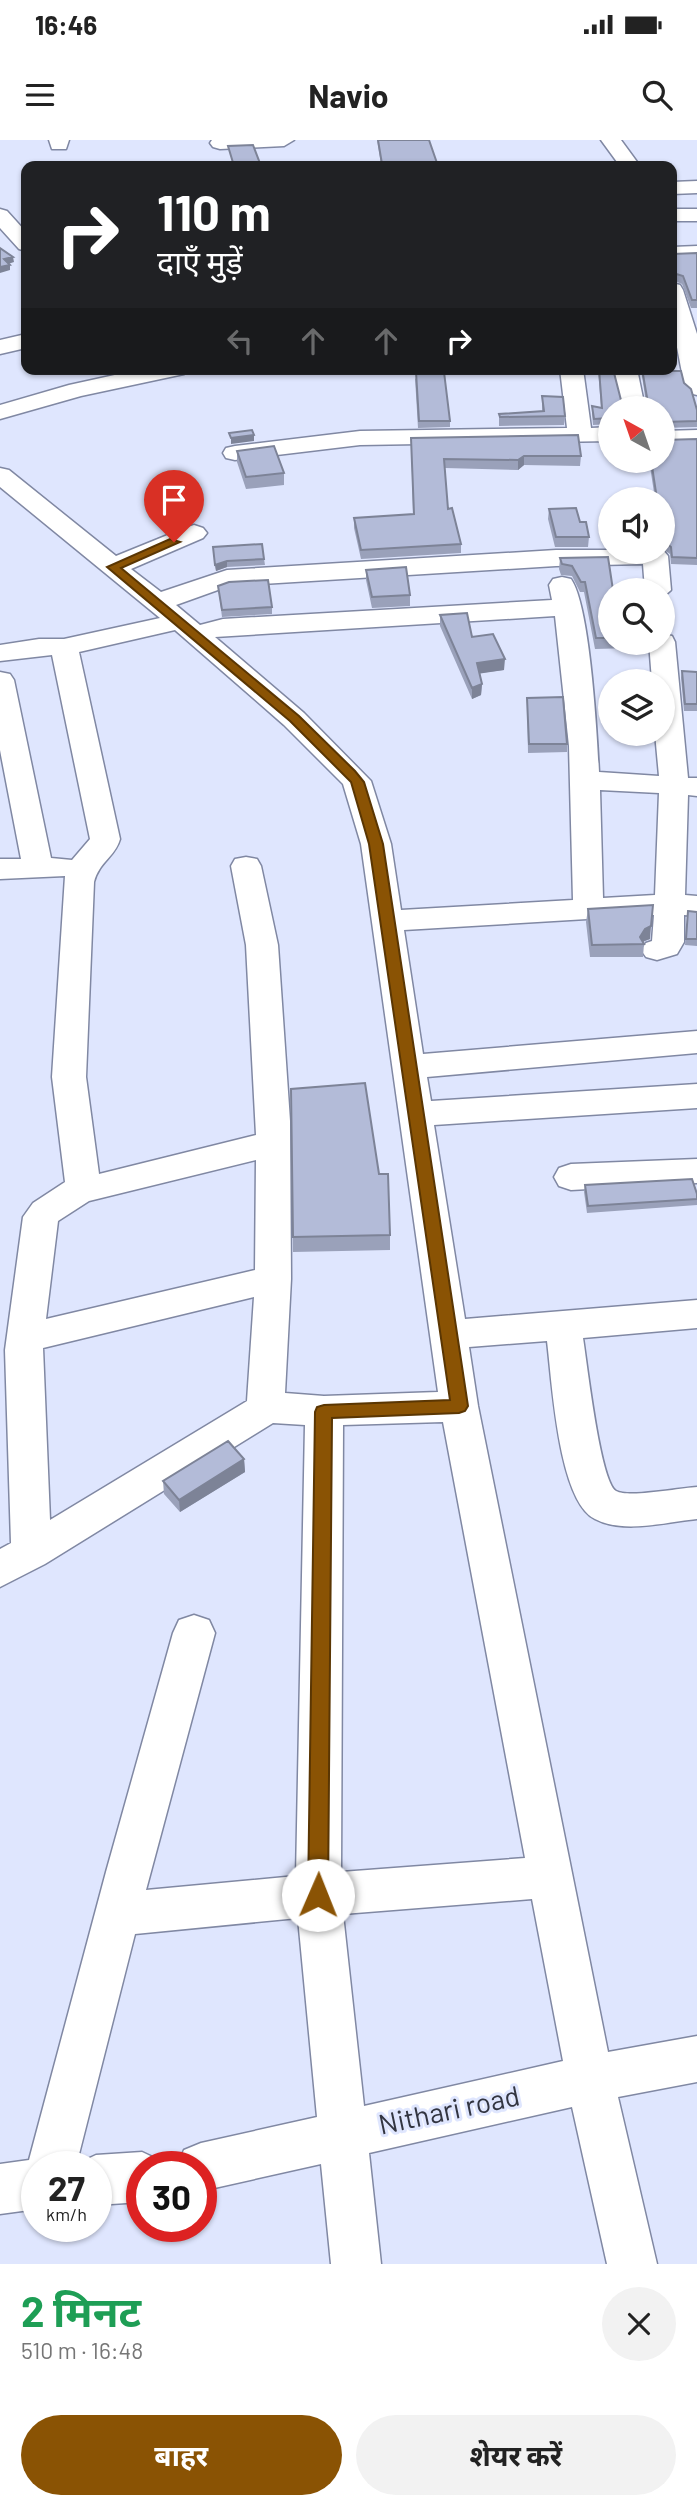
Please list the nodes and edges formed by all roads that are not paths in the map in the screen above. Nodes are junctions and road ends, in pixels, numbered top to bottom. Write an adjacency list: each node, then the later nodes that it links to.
1 (284, 140): 3 (street)
2 (611, 140): 5 (street)
3 (219, 142): 4 (street)
4 (226, 161)
5 (626, 161)
6 (677, 187): 7 (street)
7 (697, 187)
8 (0, 215): 11 (street)
9 (677, 215): 10 (street)
10 (697, 215)
11 (21, 239)
12 (21, 246): 13 (street)
13 (0, 252)
14 (697, 252): 15 (street)
15 (677, 253)
16 (677, 293): 17 (street)
17 (697, 295)
18 (677, 320): 21 (street)
19 (21, 342): 20 (street)
20 (0, 347)
21 (681, 348): 25 (street)
22 (148, 375): 27 (street)
23 (572, 375): 29 (street)
24 (626, 375): 26 (street)
25 (697, 388)
26 (631, 396)
27 (0, 412)
28 (598, 435): 29 (street)
29 (580, 436): 32 (street)
30 (697, 437): 31 (street)
31 (676, 438)
32 (235, 453)
33 (0, 475): 36 (street)
34 (194, 533): 36 (street)
35 (556, 558): 37 (street); 38 (street); 39 (street)
36 (113, 567): 39 (street)
37 (657, 578)
38 (567, 607): 39 (street); 44 (street)
39 (178, 619): 40 (street); 52 (street)
40 (64, 647): 41 (street); 46 (street)
41 (0, 653)
42 (664, 655): 45 (street)
43 (0, 680): 48 (street)
44 (585, 780): 45 (street); 51 (street)
45 (685, 786): 50 (street)
46 (83, 866): 48 (street); 61 (street)
47 (246, 866): 58 (street)
48 (38, 868): 49 (street)
49 (0, 869)
50 (683, 905): 51 (street); 53 (street)
51 (588, 909): 52 (street)
52 (387, 921): 55 (street)
53 (657, 950)
54 (697, 1042): 55 (street)
55 (407, 1067): 57 (street)
56 (697, 1097): 57 (street)
57 (414, 1114): 65 (street)
58 (273, 1143): 61 (street); 62 (street)
59 (697, 1171): 60 (street)
60 (571, 1177)
61 (80, 1191): 66 (street)
62 (273, 1279): 66 (street); 68 (street)
63 (697, 1314): 64 (street)
64 (563, 1325): 65 (street); 70 (street)
65 (447, 1335): 67 (street)
66 (17, 1345): 71 (street)
67 (459, 1406): 69 (street); 74 (street)
68 (264, 1407): 69 (street); 71 (street)
69 (324, 1412): 75 (street)
70 (697, 1503)
71 (31, 1552): 72 (street)
72 (0, 1570)
73 (194, 1633): 76 (street)
74 (550, 1877): 75 (street); 78 (street)
75 (318, 1895): 76 (street); 79 (street)
76 (119, 1914): 80 (street)
77 (697, 2059): 78 (street, Nithari road)
78 (590, 2079): 79 (street, Nithari road); 85 (street)
79 (345, 2133): 81 (street, Nithari road); 84 (street)
80 (56, 2151)
81 (217, 2163)
82 (21, 2186): 83 (street)
83 (0, 2189)
84 (356, 2264)
85 (632, 2264)

